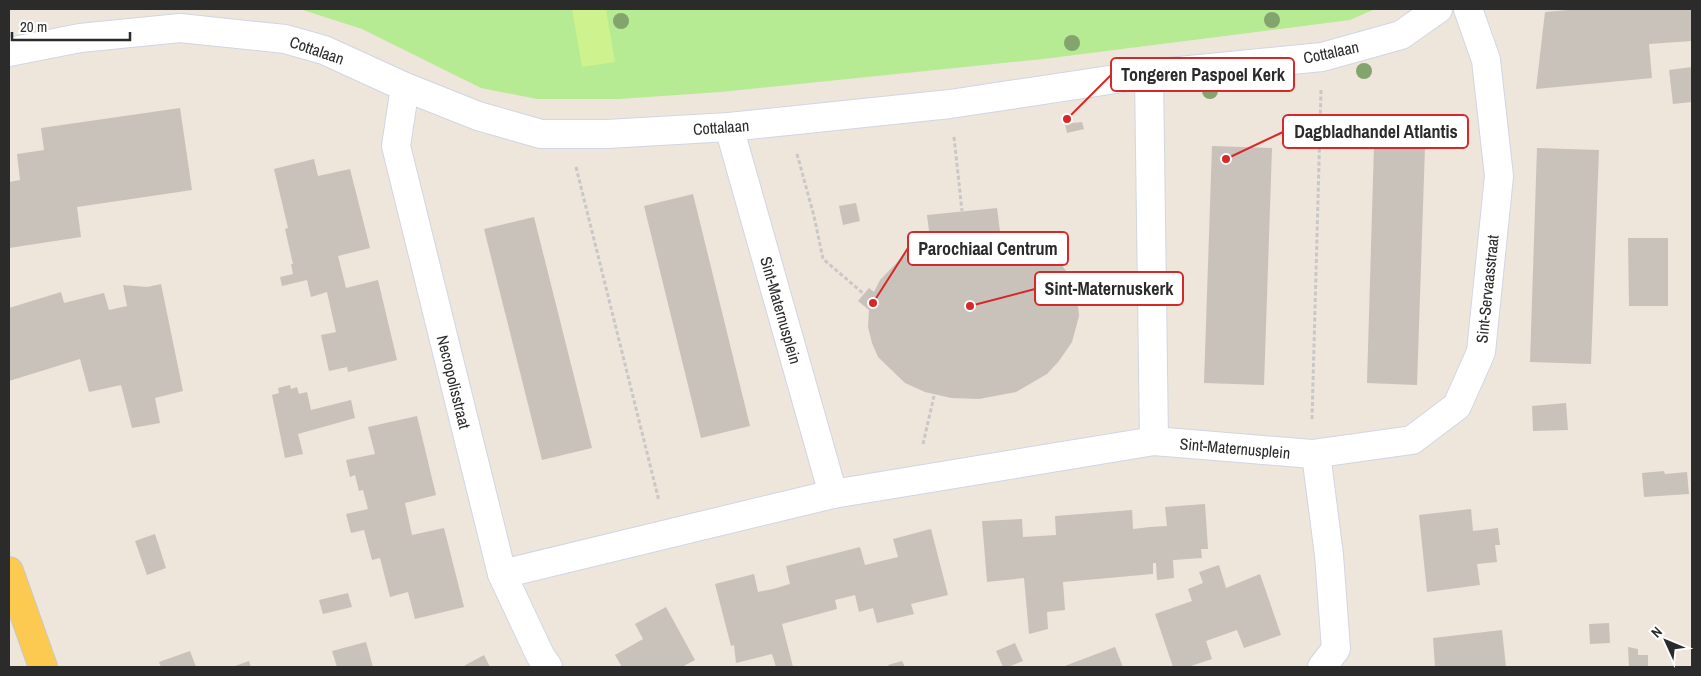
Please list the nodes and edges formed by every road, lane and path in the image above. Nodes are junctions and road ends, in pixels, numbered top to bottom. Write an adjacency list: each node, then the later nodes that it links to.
1 (1438, 9): 4 (street, Cottalaan)
2 (1468, 9): 15 (street, Sint-Servaasstraat)
3 (9, 52): 6 (street, Cottalaan)
4 (1322, 57): 5 (street, Cottalaan); 15 (path)
5 (1149, 74): 7 (street, Cottalaan); 14 (street)
6 (405, 87): 10 (street, Cottalaan); 20 (street, Necropolisstraat)
7 (950, 104): 8 (street, Cottalaan); 11 (path)
8 (789, 121): 9 (street, Cottalaan); 12 (path)
9 (730, 127): 10 (street, Cottalaan); 17 (street, Sint-Maternusplein)
10 (568, 135): 18 (path)
11 (962, 211)
12 (864, 294)
13 (934, 396): 16 (path)
14 (1154, 441): 15 (street, Sint-Maternusplein); 16 (street, Sint-Maternusplein)
15 (1314, 454): 23 (street)
16 (914, 481): 17 (street, Sint-Maternusplein)
17 (833, 494): 18 (street, Sint-Maternusplein)
18 (667, 534): 20 (street, Sint-Maternusplein)
19 (9, 571): 21 (main road)
20 (502, 574): 22 (street, Necropolisstraat)
21 (43, 667)
22 (548, 667)
23 (1322, 667)

